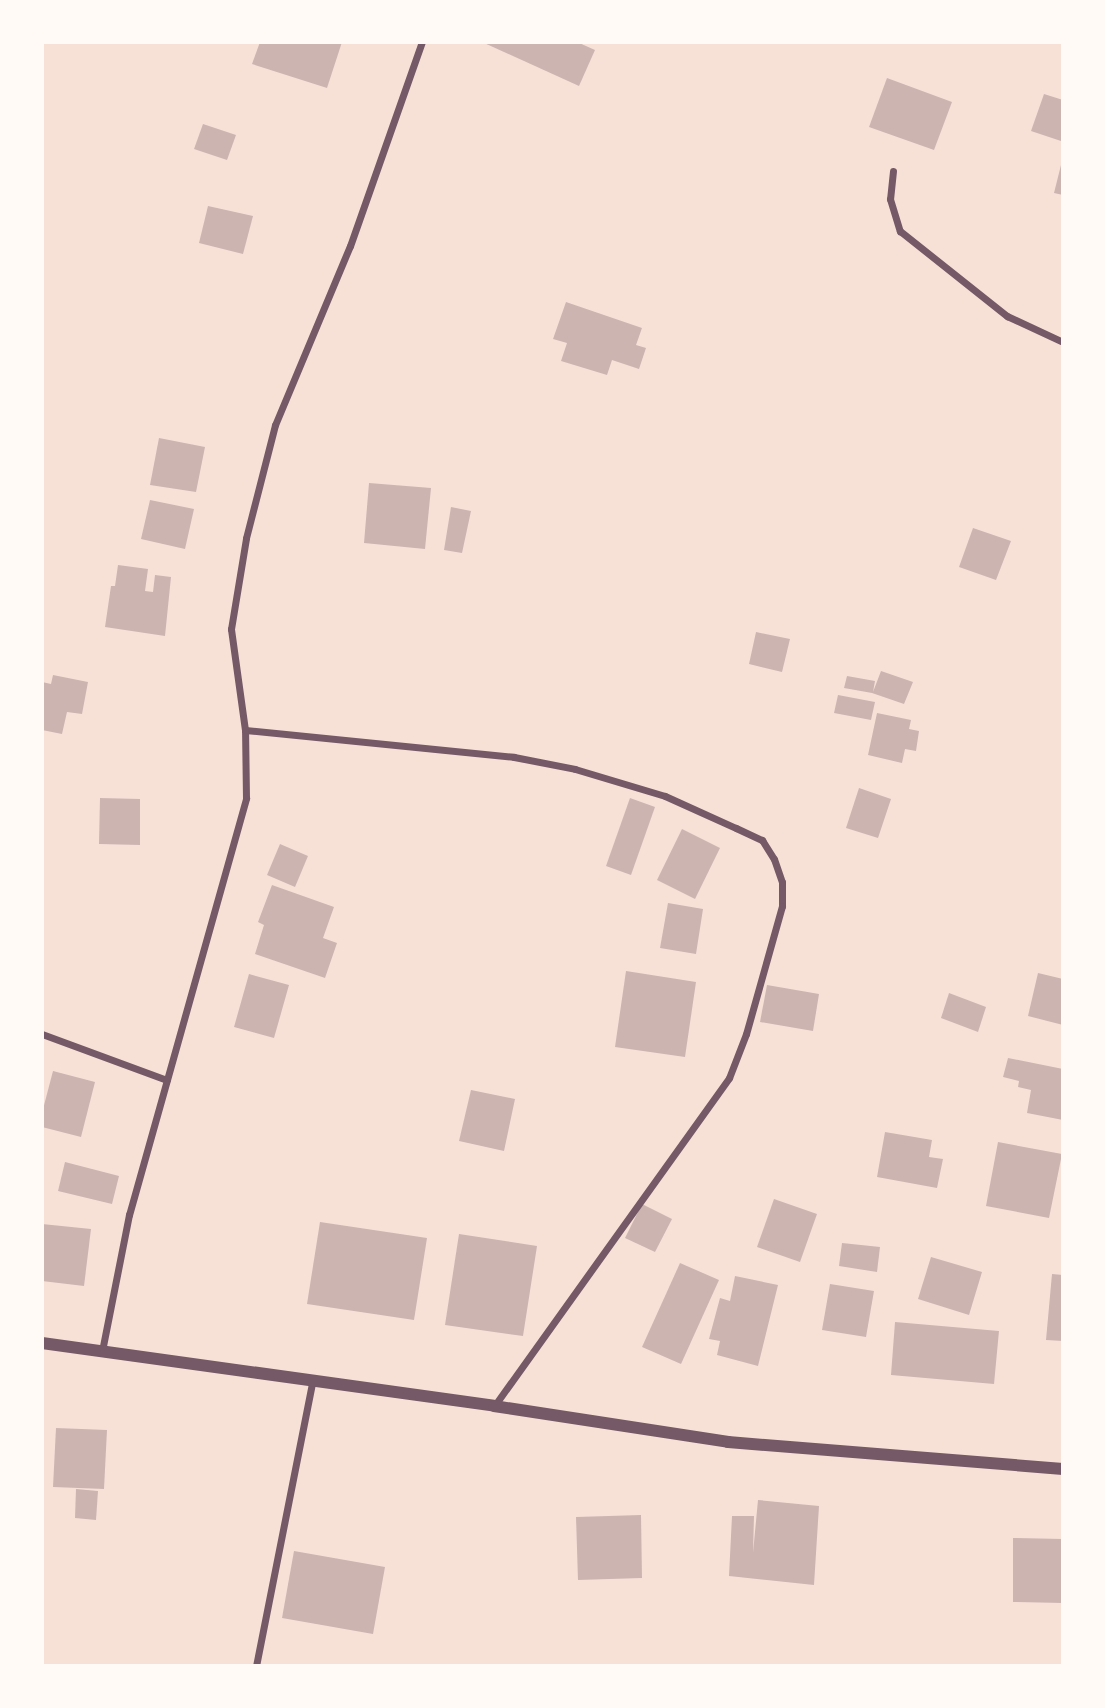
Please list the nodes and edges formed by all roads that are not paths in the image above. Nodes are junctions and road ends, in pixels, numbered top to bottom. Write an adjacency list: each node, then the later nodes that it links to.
1 (422, 42): 4 (street)
2 (893, 171): 3 (street)
3 (1063, 342)
4 (244, 730): 6 (street); 10 (street)
5 (42, 1034): 6 (street)
6 (167, 1080): 8 (street)
7 (42, 1343): 8 (street)
8 (102, 1351): 9 (street)
9 (312, 1383): 10 (street); 12 (street)
10 (494, 1406): 11 (street)
11 (1063, 1469)
12 (256, 1666)

